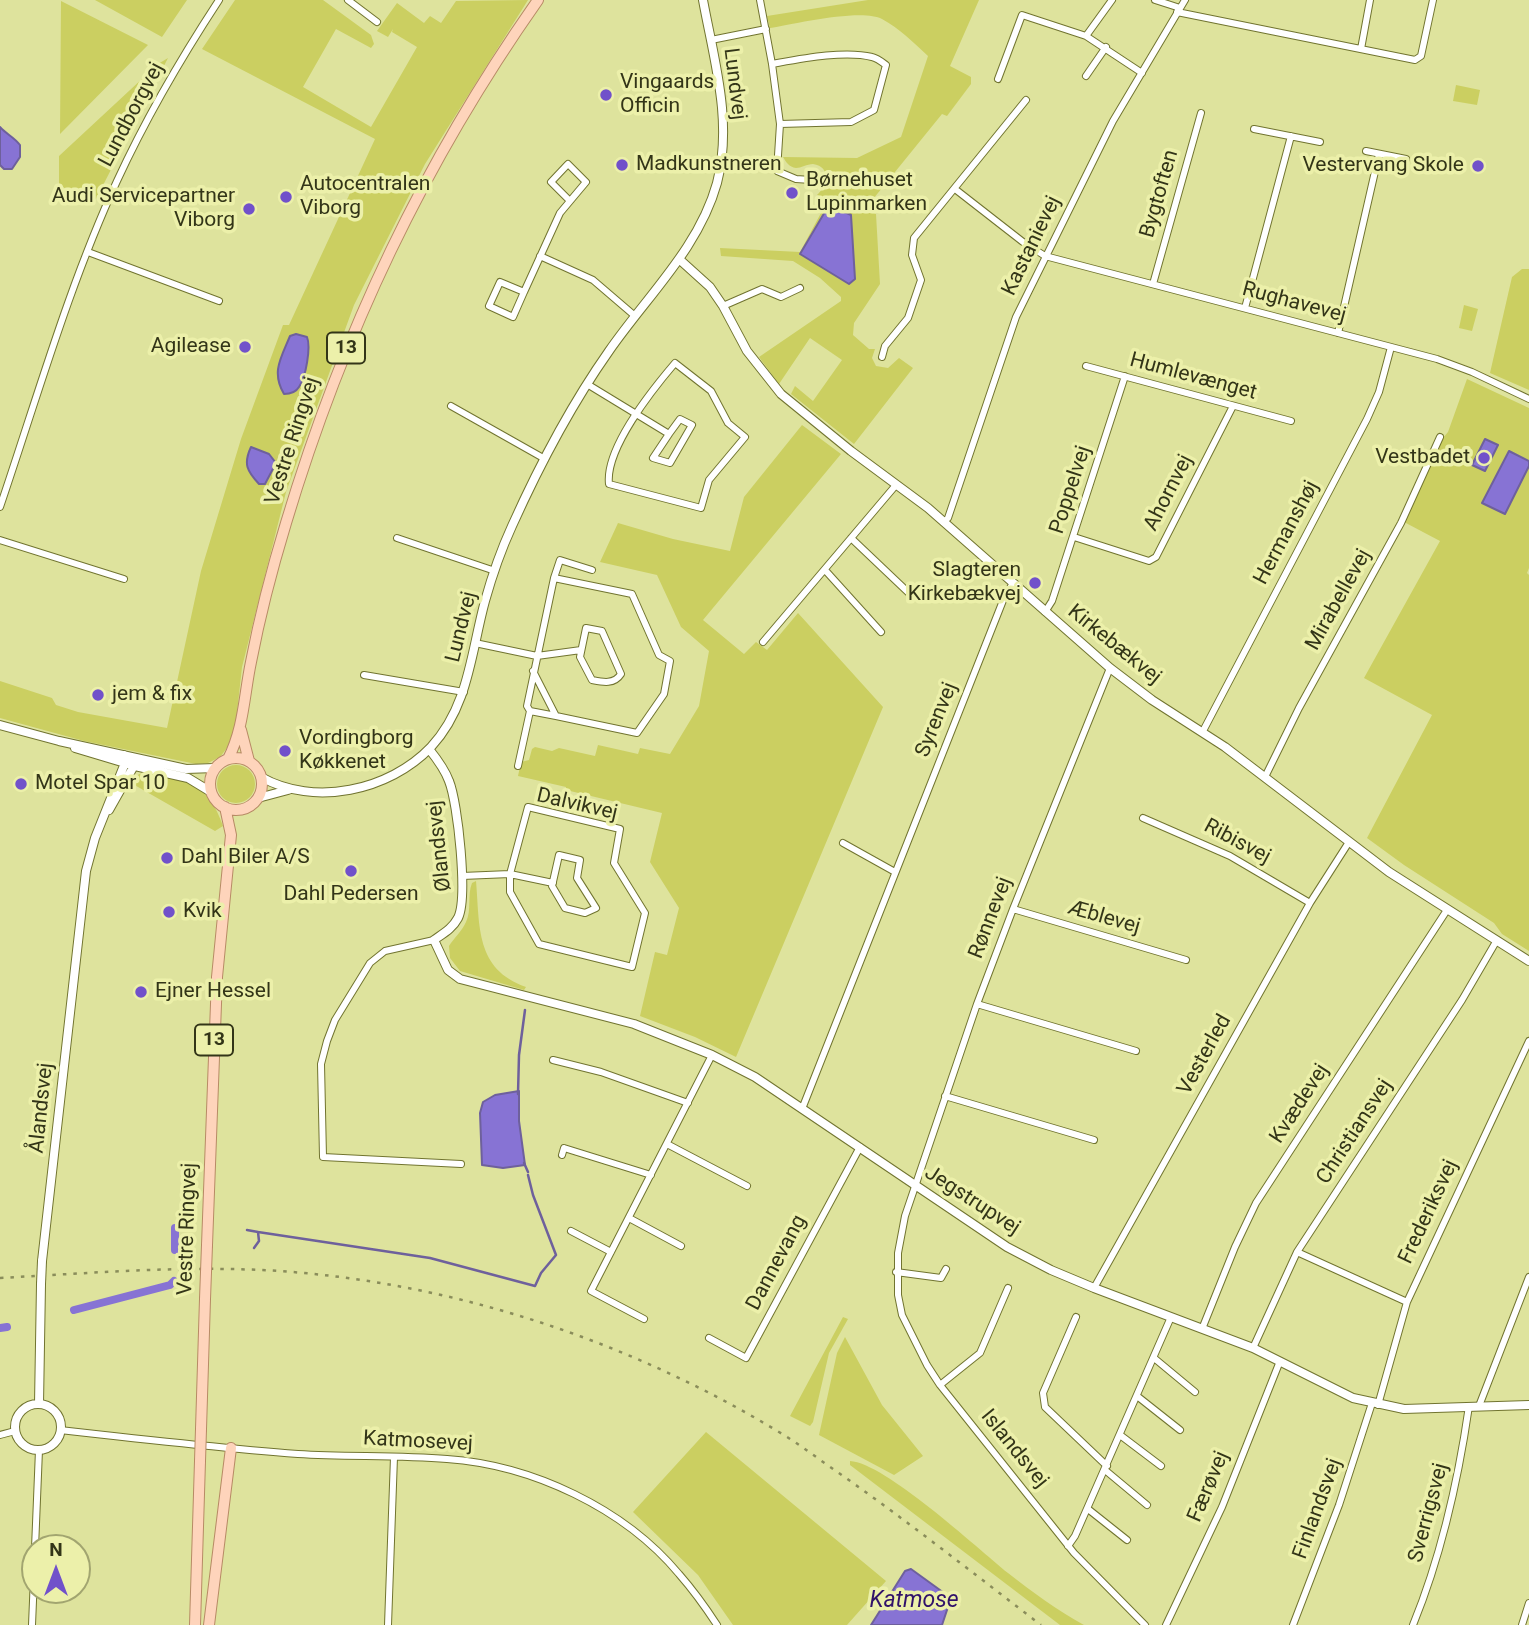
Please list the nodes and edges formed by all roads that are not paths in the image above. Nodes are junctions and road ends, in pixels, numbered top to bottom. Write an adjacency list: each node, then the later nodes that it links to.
1 (219, 0): 34 (street, Lundborgvej)
2 (348, 0): 12 (street)
3 (538, 0): 86 (main road, Vestre Ringvej / 13)
4 (703, 0): 15 (street, Lundvej)
5 (760, 0): 13 (street)
6 (1112, 0): 14 (street)
7 (1155, 0): 11 (street)
8 (1185, 0): 11 (street, Kastanievej)
9 (1370, 0): 17 (street)
10 (1433, 0): 17 (street)
11 (1179, 10): 17 (street); 19 (street, Kastanievej)
12 (377, 22)
13 (766, 29): 15 (street); 18 (street)
14 (1086, 36): 16 (street); 21 (street)
15 (711, 40): 37 (street, Lundvej)
16 (1106, 47): 19 (street); 20 (street)
17 (1360, 49)
18 (772, 64): 24 (street); 24 (street)
19 (1142, 73): 35 (street, Kastanievej)
20 (1086, 76)
21 (998, 79)
22 (1027, 100): 32 (street)
23 (1201, 113): 38 (street, Bygtoften)
24 (780, 124): 31 (street)
25 (1254, 129): 26 (street)
26 (1291, 136): 27 (street); 43 (street)
27 (1320, 142)
28 (1366, 151): 29 (street)
29 (1379, 154): 30 (street); 45 (street)
30 (1406, 159)
31 (811, 180)
32 (955, 189): 35 (street, Rughavevej); 47 (street)
33 (569, 200): 33 (street); 36 (street)
34 (88, 252): 41 (street); 60 (street, Lundborgvej)
35 (1045, 256): 38 (street, Rughavevej); 61 (street, Kastanievej)
36 (540, 257): 40 (street); 44 (street)
37 (679, 259): 42 (street, Kirkebækvej); 44 (street, Lundvej)
38 (1153, 284): 43 (street, Rughavevej)
39 (800, 288): 42 (street)
40 (524, 292): 40 (street)
41 (219, 301)
42 (723, 306): 59 (street, Kirkebækvej)
43 (1245, 308): 45 (street, Rughavevej)
44 (635, 316): 50 (street, Lundvej)
45 (1338, 332): 46 (street, Rughavevej)
46 (1391, 347): 51 (street, Rughavevej); 87 (street, Hermanshøj)
47 (882, 357)
48 (1086, 366): 49 (street, Humlevænget)
49 (1125, 376): 52 (street, Humlevænget); 62 (street, Poppelvej)
50 (587, 384): 54 (street); 58 (street, Lundvej)
51 (1529, 399)
52 (1233, 405): 55 (street, Humlevænget); 62 (street, Ahornvej)
53 (451, 406): 58 (street)
54 (636, 415): 54 (street); 56 (street)
55 (1291, 421)
56 (669, 434): 56 (street)
57 (1440, 437): 96 (street, Mirabellevej)
58 (545, 459): 68 (street, Lundvej)
59 (896, 485): 61 (street, Kirkebækvej); 64 (street)
60 (0, 507)
61 (944, 522): 71 (street, Kirkebækvej)
62 (1074, 537): 73 (street, Poppelvej)
63 (397, 538): 68 (street, Lundvej)
64 (851, 538): 67 (street); 72 (street)
65 (0, 540): 70 (street)
66 (592, 569): 69 (street)
67 (825, 569): 74 (street); 75 (street)
68 (495, 571): 76 (street, Lundvej)
69 (554, 578): 78 (street); 84 (street)
70 (124, 579)
71 (1013, 583): 73 (street, Kirkebækvej); 107 (street, Syrenvej)
72 (911, 595)
73 (1045, 612): 79 (street, Kirkebækvej)
74 (881, 632)
75 (763, 642)
76 (475, 643): 78 (street); 82 (street, Lundvej)
77 (581, 650): 77 (street); 78 (street)
78 (537, 656): 80 (street)
79 (1110, 668): 87 (street, Kirkebækvej); 112 (street, Rønnevej)
80 (533, 671): 83 (street); 84 (street)
81 (364, 675): 82 (street, Lundvej)
82 (464, 692): 88 (street, Lundvej)
83 (530, 711): 84 (street); 93 (street)
84 (556, 716)
85 (0, 726): 89 (street)
86 (241, 730): 90 (main road, Vestre Ringvej / 13); 91 (main road, Vestre Ringvej / 13)
87 (1203, 731): 96 (street, Kirkebækvej)
88 (429, 749): 97 (street, Lundvej); 109 (street, Ølandsvej)
89 (124, 759): 92 (street); 102 (street, Ålandsvej)
90 (229, 759): 91 (main road); 94 (main road)
91 (249, 761): 95 (main road, 13)
92 (135, 762): 94 (street); 98 (street); 102 (street, Ålandsvej)
93 (518, 766)
94 (215, 768): 98 (main road)
95 (261, 777): 97 (street, Lundvej); 99 (main road)
96 (1265, 777): 105 (street, Kirkebækvej)
97 (290, 790): 99 (street, Lundvej)
98 (211, 792): 100 (main road)
99 (258, 798): 101 (main road, 13)
100 (225, 807): 101 (main road); 104 (main road, Vestre Ringvej / 13)
101 (244, 808): 104 (main road, Vestre Ringvej / 13)
102 (104, 818): 156 (street, Ålandsvej, bridge)
103 (1143, 818): 111 (street, Ribisvej)
104 (231, 835): 179 (main road, Vestre Ringvej / 13, bridge)
105 (1349, 842): 111 (street, Vesterled); 113 (street, Kirkebækvej)
106 (843, 843): 107 (street)
107 (895, 872): 125 (street, Syrenvej)
108 (510, 874): 108 (street, Dalvikvej); 109 (street); 110 (street)
109 (462, 876): 114 (street, Ølandsvej)
110 (553, 883): 110 (street)
111 (1310, 903): 143 (street, Vesterled)
112 (1013, 909): 116 (street, Æblevej); 118 (street, Rønnevej)
113 (1447, 910): 115 (street, Kirkebækvej); 148 (street, Kvædevej)
114 (434, 940): 121 (street, Jegstrupvej); 130 (street)
115 (1497, 940): 117 (street, Kirkebækvej); 138 (street, Christiansvej)
116 (1186, 960)
117 (1529, 961)
118 (977, 1004): 120 (street); 123 (street, Rønnevej)
119 (1529, 1041): 144 (street, Frederiksvej)
120 (1136, 1051)
121 (712, 1055): 124 (street); 125 (street, Jegstrupvej)
122 (553, 1060): 124 (street)
123 (945, 1096): 126 (street); 132 (street, Rønnevej)
124 (688, 1102): 127 (street)
125 (802, 1110): 128 (street, Jegstrupvej)
126 (1094, 1140)
127 (667, 1144): 131 (street); 133 (street)
128 (860, 1147): 132 (street, Jegstrupvej); 149 (street, Dannevang)
129 (562, 1155): 131 (street)
130 (461, 1164)
131 (651, 1174): 134 (street)
132 (915, 1185): 140 (street, Islandsvej); 143 (street, Jegstrupvej)
133 (747, 1186)
134 (629, 1218): 136 (street); 137 (street)
135 (572, 1231): 137 (street)
136 (681, 1246)
137 (611, 1252): 147 (street)
138 (1297, 1252): 144 (street); 150 (street, Christiansvej)
139 (946, 1269): 140 (street)
140 (896, 1272): 153 (street, Islandsvej)
141 (1529, 1277): 160 (street)
142 (1008, 1288): 153 (street)
143 (1094, 1288): 146 (street, Jegstrupvej)
144 (1407, 1302): 157 (street, Frederiksvej)
145 (1076, 1317): 170 (street)
146 (1171, 1317): 148 (street, Jegstrupvej); 151 (street)
147 (644, 1319)
148 (1202, 1329): 150 (street, Jegstrupvej)
149 (709, 1338)
150 (1253, 1348): 152 (street, Jegstrupvej)
151 (1154, 1358): 154 (street); 155 (street)
152 (1280, 1361): 157 (street, Jegstrupvej); 184 (street, Færøvej)
153 (940, 1385): 175 (street, Islandsvej)
154 (1195, 1392)
155 (1137, 1396): 162 (street); 165 (street)
156 (39, 1404): 161 (street); 163 (street)
157 (1375, 1404): 159 (street, Jegstrupvej); 185 (street, Finlandsvej)
158 (1529, 1405): 160 (street, Jegstrupvej)
159 (1469, 1406): 160 (street, Jegstrupvej); 186 (street, Sverrigsvej)
160 (1479, 1406)
161 (60, 1430): 166 (street, Katmosevej); 167 (street)
162 (1180, 1430)
163 (15, 1431): 164 (street); 167 (street)
164 (0, 1435)
165 (1120, 1435): 169 (street); 170 (street)
166 (231, 1448): 168 (street, Katmosevej); 180 (main road)
167 (39, 1450): 173 (street)
168 (394, 1457): 181 (street); 182 (street, Katmosevej)
169 (1161, 1466)
170 (1106, 1468): 171 (street); 172 (street)
171 (1147, 1505)
172 (1088, 1508): 174 (street); 175 (street)
173 (36, 1534)
174 (1127, 1540)
175 (1068, 1546): 183 (street, Islandsvej)
176 (1529, 1603): 187 (street)
177 (33, 1604): 178 (street)
178 (32, 1625)
179 (195, 1625)
180 (209, 1625)
181 (388, 1625)
182 (717, 1625)
183 (1145, 1625)
184 (1166, 1625)
185 (1293, 1625)
186 (1413, 1625)
187 (1522, 1625)

